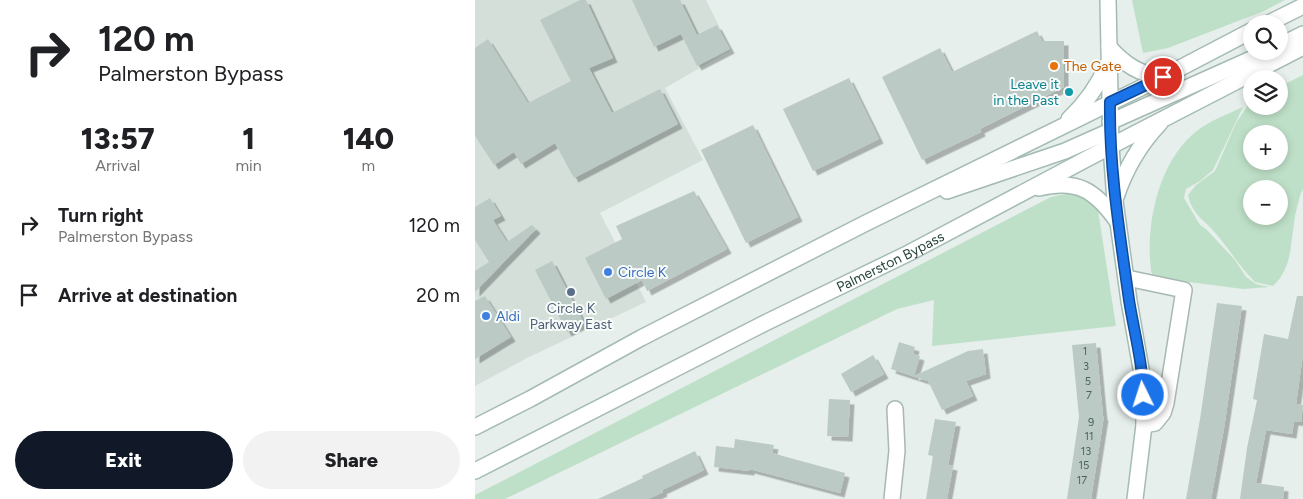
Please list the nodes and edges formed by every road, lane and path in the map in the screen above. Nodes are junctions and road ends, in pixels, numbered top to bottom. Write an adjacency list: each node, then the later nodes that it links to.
1 (1108, 0): 8 (main road)
2 (1303, 6): 3 (main road)
3 (1285, 15)
4 (1303, 34): 6 (main road)
5 (1243, 35): 10 (main road)
6 (1288, 42)
7 (1303, 47): 12 (main road, Palmerston Bypass)
8 (1109, 54): 10 (main road); 11 (main road); 13 (main road)
9 (1252, 60): 14 (main road)
10 (1163, 77): 11 (main road)
11 (1110, 102): 13 (main road); 14 (main road)
12 (1165, 118): 14 (main road, Palmerston Bypass); 16 (main road)
13 (1059, 129): 17 (main road)
14 (1110, 133): 15 (main road, Palmerston Bypass); 16 (main road); 17 (main road)
15 (1025, 191): 18 (main road); 23 (main road, Palmerston Bypass)
16 (1115, 201): 18 (main road)
17 (891, 210): 22 (main road)
18 (1118, 222): 19 (main road)
19 (1127, 278): 21 (main road); 21 (main road)
20 (895, 409): 24 (main road)
21 (1144, 425): 25 (main road)
22 (475, 427)
23 (475, 471)
24 (893, 499)
25 (1135, 499)

